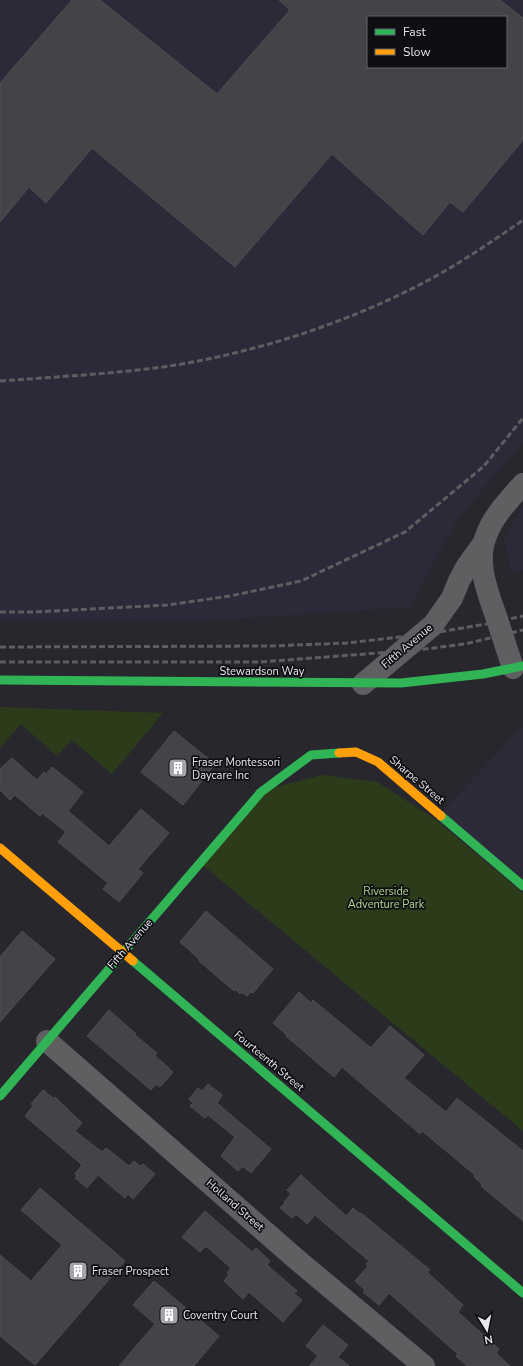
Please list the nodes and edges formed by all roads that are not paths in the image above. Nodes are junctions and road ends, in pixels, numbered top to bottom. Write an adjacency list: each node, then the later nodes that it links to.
1 (523, 484): 2 (street, Fifth Avenue)
2 (483, 544): 3 (street, Fifth Avenue); 5 (street, Fifth Avenue)
3 (518, 667): 5 (street, Stewardson Way)
4 (0, 680): 5 (street, Stewardson Way)
5 (363, 684)
6 (261, 792): 8 (street, Sharpe Street); 9 (street, Fifth Avenue)
7 (0, 848): 9 (street, Fourteenth Street)
8 (523, 886)
9 (123, 952): 10 (street, Fifth Avenue); 12 (street, Fourteenth Street)
10 (47, 1041): 11 (street, Fifth Avenue); 13 (street, Holland Street)
11 (0, 1096)
12 (523, 1293)
13 (424, 1366)

